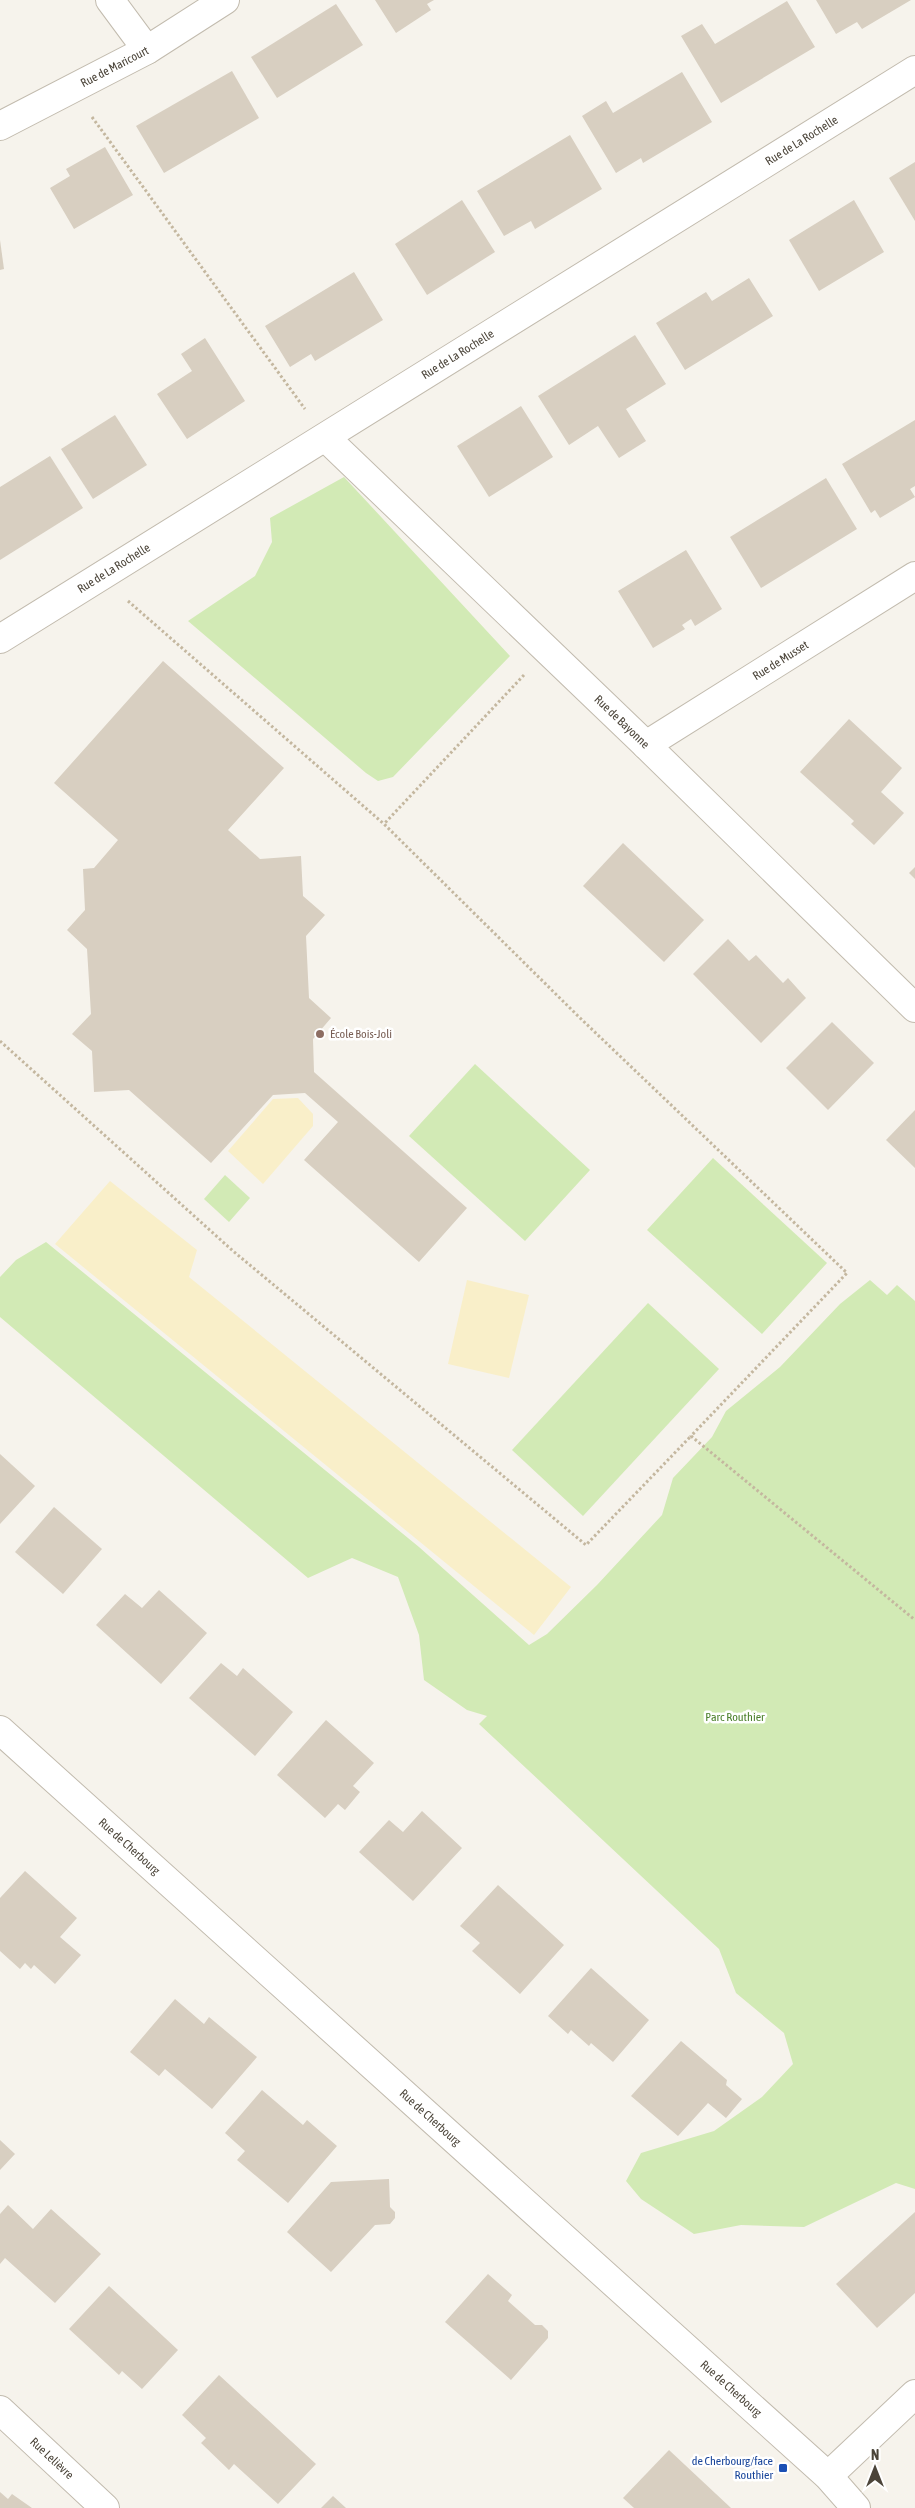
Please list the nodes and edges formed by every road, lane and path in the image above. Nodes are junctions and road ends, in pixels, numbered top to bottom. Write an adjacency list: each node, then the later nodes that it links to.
1 (110, 0): 3 (street)
2 (225, 0): 3 (street, Rue de Maricourt)
3 (147, 50): 5 (street, Rue de Maricourt)
4 (915, 70): 7 (street, Rue de La Rochelle)
5 (72, 89): 6 (street, Rue de Maricourt); 7 (path)
6 (0, 126)
7 (326, 438): 9 (street, Rue de La Rochelle); 11 (street, Rue de Bayonne)
8 (915, 576): 12 (street, Rue de Musset)
9 (100, 577): 10 (street, Rue de La Rochelle); 13 (path)
10 (0, 638)
11 (547, 650): 12 (street, Rue de Bayonne); 13 (path)
12 (646, 745): 14 (street, Rue de Bayonne)
13 (384, 824): 16 (path)
14 (915, 1008)
15 (0, 1040): 16 (path)
16 (691, 1436): 17 (path)
17 (915, 1620)
18 (0, 1730): 21 (street, Rue de Cherbourg)
19 (915, 2394): 21 (street)
20 (0, 2410): 22 (street, Rue Lelièvre)
21 (828, 2476): 23 (street, Rue de Cherbourg)
22 (105, 2508)
23 (856, 2508)

